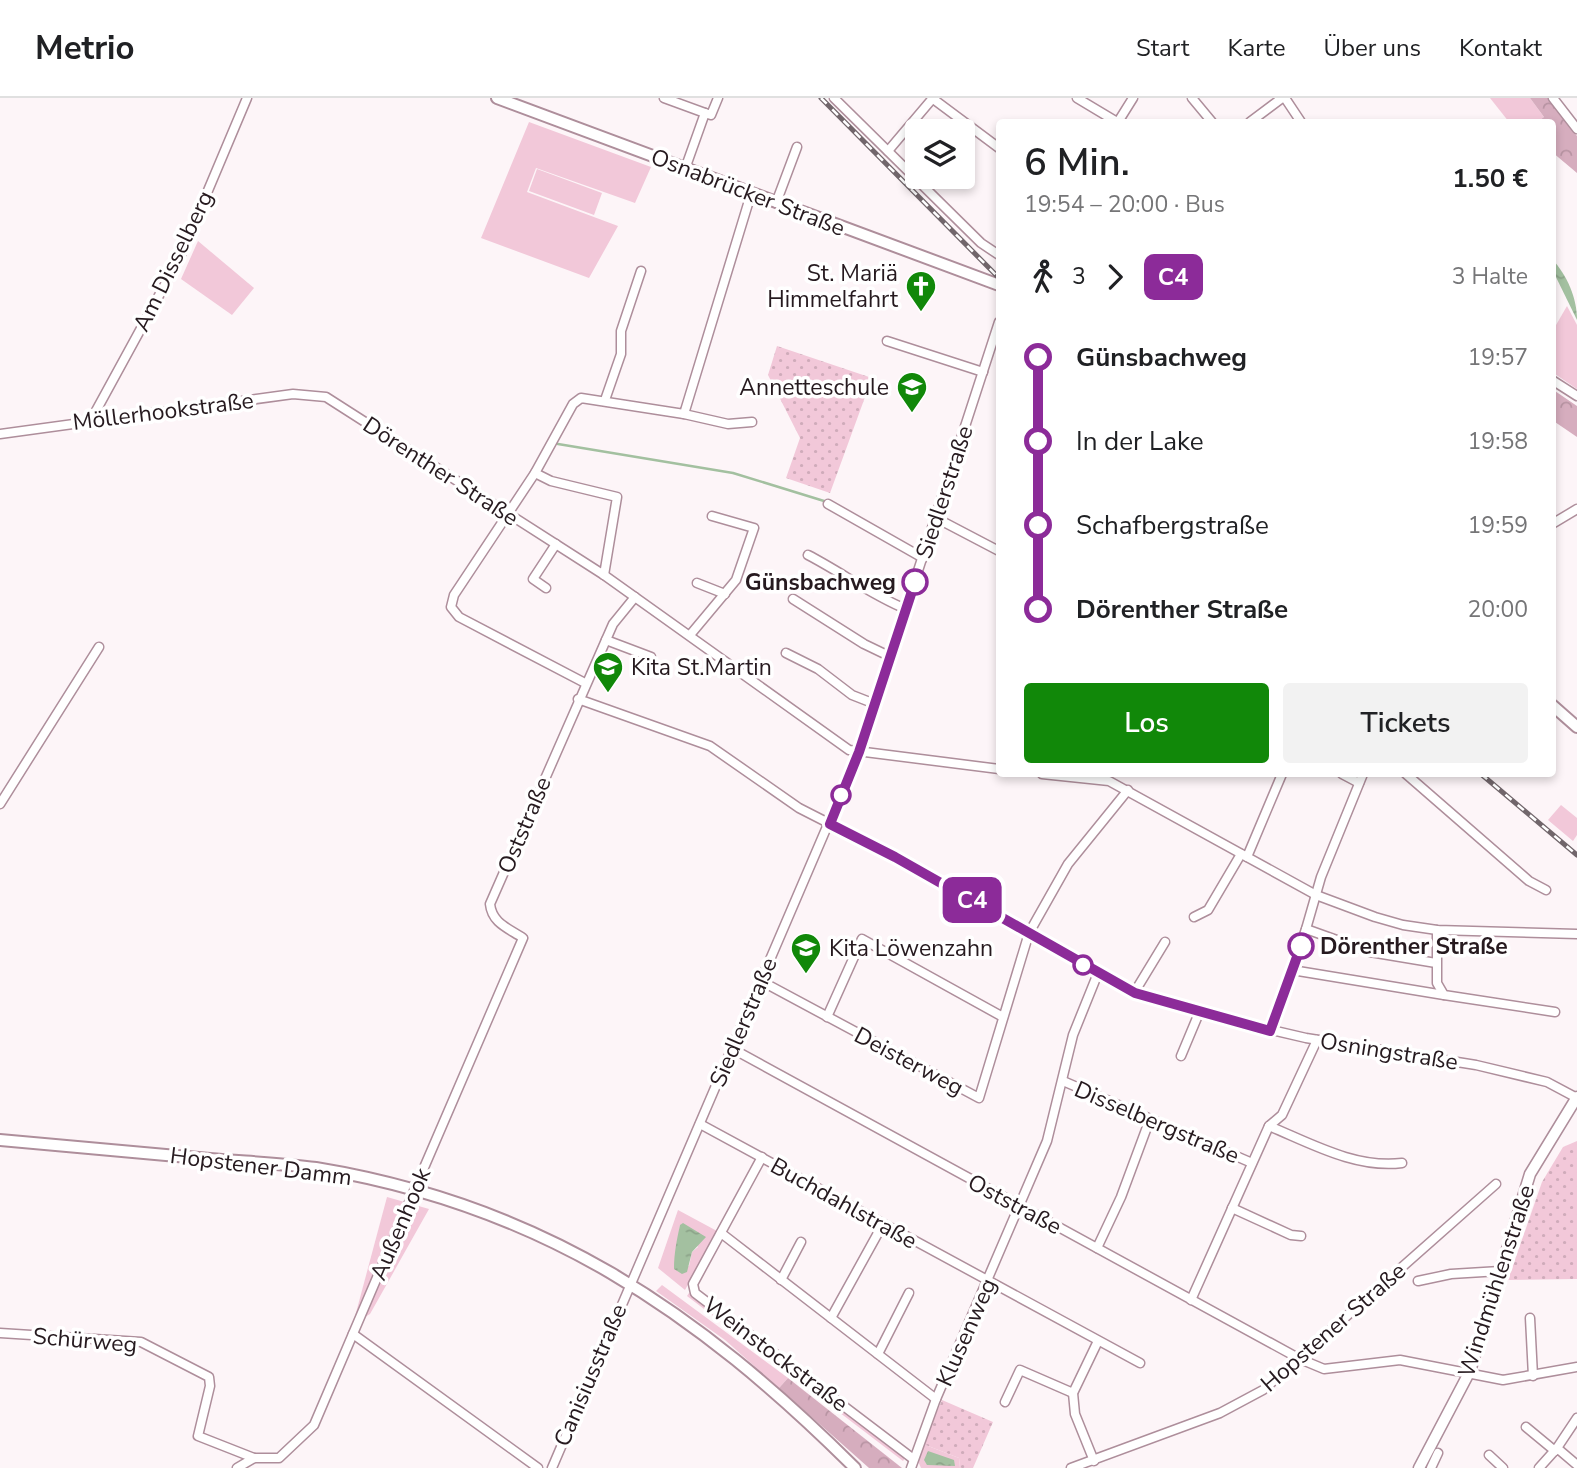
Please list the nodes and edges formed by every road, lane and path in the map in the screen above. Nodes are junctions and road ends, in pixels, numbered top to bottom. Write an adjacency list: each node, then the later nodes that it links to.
1 (247, 98): 37 (street, Am Disselberg)
2 (497, 98): 23 (main road, Osnabrücker Straße)
3 (664, 98): 13 (street)
4 (718, 98): 13 (street)
5 (834, 98): 22 (street)
6 (932, 98): 20 (street); 22 (street)
7 (1077, 98): 12 (street)
8 (1133, 98): 15 (street)
9 (1192, 98): 16 (street)
10 (1283, 98): 17 (street); 18 (street)
11 (1553, 98): 19 (street)
12 (1088, 101): 14 (street)
13 (705, 113): 23 (street)
14 (1104, 119)
15 (1120, 119)
16 (1210, 119)
17 (1254, 119)
18 (1299, 119)
19 (1577, 129)
20 (996, 146)
21 (797, 147): 25 (street)
22 (888, 151): 26 (street)
23 (685, 169): 24 (main road, Osnabrücker Straße)
24 (751, 194): 25 (main road, Osnabrücker Straße); 36 (street)
25 (776, 203): 28 (main road, Osnabrücker Straße)
26 (996, 253)
27 (641, 271): 35 (street)
28 (996, 284)
29 (996, 331): 31 (street, Siedlerstraße)
30 (887, 341): 31 (street)
31 (983, 372): 45 (street, Siedlerstraße)
32 (1556, 383): 33 (street)
33 (1577, 396)
34 (326, 397): 37 (street, Möllerhookstraße); 43 (street, Dörenther Straße)
35 (605, 400): 36 (street); 40 (street)
36 (684, 414): 38 (street)
37 (92, 420): 39 (street, Möllerhookstraße)
38 (752, 422)
39 (0, 434)
40 (535, 473): 43 (street); 51 (street)
41 (828, 504): 50 (street)
42 (1576, 512): 46 (street)
43 (507, 513): 47 (street, Dörenther Straße); 64 (street)
44 (712, 516): 54 (street)
45 (936, 518): 48 (street); 50 (street, Siedlerstraße)
46 (1556, 522)
47 (555, 544): 51 (street, Dörenther Straße); 53 (street)
48 (996, 549)
49 (808, 555): 57 (street)
50 (923, 558): 57 (street, Siedlerstraße)
51 (604, 575): 55 (street, Dörenther Straße)
52 (697, 583): 54 (street)
53 (546, 588)
54 (725, 594): 58 (street)
55 (635, 597): 58 (street, Dörenther Straße); 59 (street, Oststraße)
56 (793, 599): 63 (street)
57 (906, 609): 63 (street, Siedlerstraße)
58 (690, 635): 69 (street, Dörenther Straße)
59 (606, 640): 62 (street); 64 (street, Oststraße)
60 (99, 647): 78 (street)
61 (786, 653): 66 (street)
62 (651, 657)
63 (891, 657): 66 (street, Siedlerstraße)
64 (585, 683): 65 (street, Oststraße)
65 (578, 699): 79 (street, Osningstraße); 88 (street, Oststraße)
66 (875, 704): 69 (street, Siedlerstraße)
67 (1556, 709): 68 (main road)
68 (1577, 727)
69 (859, 752): 70 (street, Dörenther Straße); 79 (street, Siedlerstraße)
70 (996, 769)
71 (1110, 777): 77 (street)
72 (1281, 777): 80 (street)
73 (1348, 777): 76 (street)
74 (1362, 777): 76 (street)
75 (1409, 777): 81 (street)
76 (1359, 783): 82 (street)
77 (1128, 790): 80 (street); 86 (street, Deisterweg)
78 (0, 804)
79 (830, 824): 86 (street, Osningstraße); 93 (street, Siedlerstraße)
80 (1244, 856): 82 (street); 83 (street)
81 (1546, 890)
82 (1316, 895): 84 (street); 85 (street)
83 (1194, 916)
84 (1306, 929): 90 (street); 91 (street)
85 (1437, 930): 87 (street); 90 (street)
86 (1029, 933): 92 (street, Osningstraße); 99 (street, Deisterweg)
87 (1577, 934)
88 (523, 938): 131 (street, Außenhook, bridge)
89 (1166, 942): 94 (street)
90 (1436, 963): 95 (street)
91 (1292, 970): 95 (street); 100 (street)
92 (1098, 973): 94 (street, Osningstraße); 104 (street, Klusenweg)
93 (761, 981): 98 (street, Deisterweg); 102 (street, Siedlerstraße)
94 (1135, 993): 97 (street, Osningstraße)
95 (1444, 995): 96 (street)
96 (1555, 1012)
97 (1199, 1013): 100 (street, Osningstraße); 103 (street)
98 (827, 1017): 99 (street); 99 (street, Deisterweg)
99 (1003, 1017)
100 (1270, 1031): 101 (street, Osningstraße)
101 (1317, 1040): 105 (street, Osningstraße); 108 (street)
102 (731, 1048): 107 (street, Siedlerstraße); 114 (street, Oststraße)
103 (1181, 1056)
104 (1063, 1081): 106 (street, Disselbergstraße); 114 (street, Klusenweg)
105 (1577, 1098): 121 (street, Windmühlenstraße)
106 (1150, 1119): 111 (street, Disselbergstraße); 120 (street)
107 (699, 1124): 110 (street, Buchdahlstraße); 124 (street, Siedlerstraße)
108 (1269, 1126): 111 (street); 112 (street)
109 (0, 1140): 124 (main road, Hopstener Damm)
110 (762, 1157): 116 (street, Buchdahlstraße); 117 (street, Weinstockstraße)
111 (1252, 1163): 115 (street)
112 (1402, 1163)
113 (1496, 1184): 134 (street, Hopstener Straße)
114 (1020, 1206): 120 (street, Oststraße); 125 (street, Klusenweg)
115 (1232, 1208): 118 (street); 127 (street)
116 (883, 1224): 125 (street, Buchdahlstraße); 128 (street)
117 (721, 1233): 122 (street); 148 (street, Weinstockstraße)
118 (1301, 1236)
119 (801, 1242): 122 (street)
120 (1097, 1248): 127 (street, Oststraße)
121 (1500, 1271): 123 (street); 137 (street, Windmühlenstraße)
122 (781, 1280): 128 (street)
123 (1418, 1281)
124 (630, 1282): 153 (street, Canisiusstraße); 154 (main road, Hopstener Damm)
125 (988, 1282): 132 (street, Buchdahlstraße); 140 (street, Klusenweg)
126 (909, 1293): 133 (street)
127 (1191, 1300): 134 (street, Oststraße)
128 (831, 1318): 133 (street)
129 (1530, 1318): 138 (street)
130 (0, 1333): 147 (street, Schürweg)
131 (353, 1334): 147 (street, Außenhook); 152 (street)
132 (1098, 1341): 135 (street, Buchdahlstraße); 139 (street)
133 (878, 1354): 140 (street)
134 (1300, 1359): 137 (street, Oststraße); 149 (street, Hopstener Straße)
135 (1140, 1363)
136 (1577, 1368): 138 (street, Oststraße)
137 (1470, 1371): 138 (street, Oststraße); 157 (street, Windmühlenstraße)
138 (1533, 1376)
139 (1073, 1393): 141 (street); 149 (street)
140 (936, 1399): 148 (street, Klusenweg)
141 (1005, 1402)
142 (1577, 1418): 144 (street)
143 (1526, 1427): 144 (street)
144 (1556, 1450): 150 (street); 160 (street)
145 (1438, 1453): 158 (street)
146 (1489, 1455): 159 (street)
147 (254, 1458): 151 (street, Außenhook)
148 (912, 1458): 155 (street)
149 (1094, 1461): 156 (street, Hopstener Straße)
150 (1577, 1465)
151 (237, 1468)
152 (538, 1468)
153 (552, 1468)
154 (855, 1468)
155 (911, 1468)
156 (1071, 1468)
157 (1419, 1468)
158 (1431, 1468)
159 (1503, 1468)
160 (1539, 1468)

